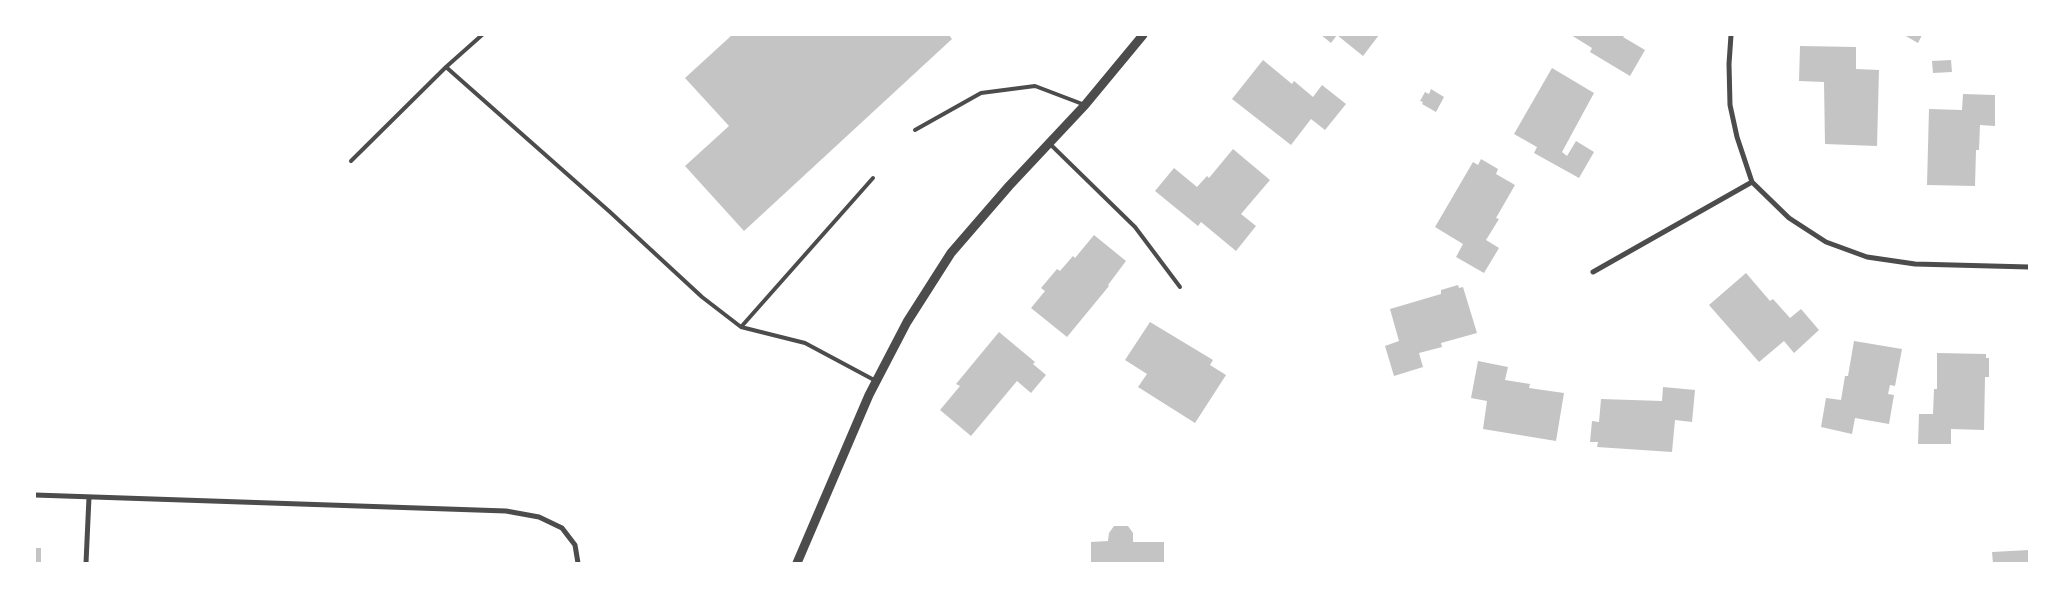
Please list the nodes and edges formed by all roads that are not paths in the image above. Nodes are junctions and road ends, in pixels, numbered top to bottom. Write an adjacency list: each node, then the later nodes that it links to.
1 (482, 35): 4 (lane)
2 (1143, 35): 5 (street)
3 (1731, 35): 10 (street)
4 (446, 67): 8 (lane); 14 (lane)
5 (1085, 105): 6 (lane); 7 (street)
6 (916, 130)
7 (1049, 143): 13 (lane); 15 (street)
8 (351, 161)
9 (873, 178): 14 (lane)
10 (1752, 182): 11 (street); 12 (street)
11 (2029, 267)
12 (1593, 272)
13 (1180, 287)
14 (741, 326): 15 (lane)
15 (876, 381): 20 (street)
16 (35, 495): 17 (street)
17 (89, 497): 18 (street); 19 (street)
18 (86, 563)
19 (578, 563)
20 (797, 563)

